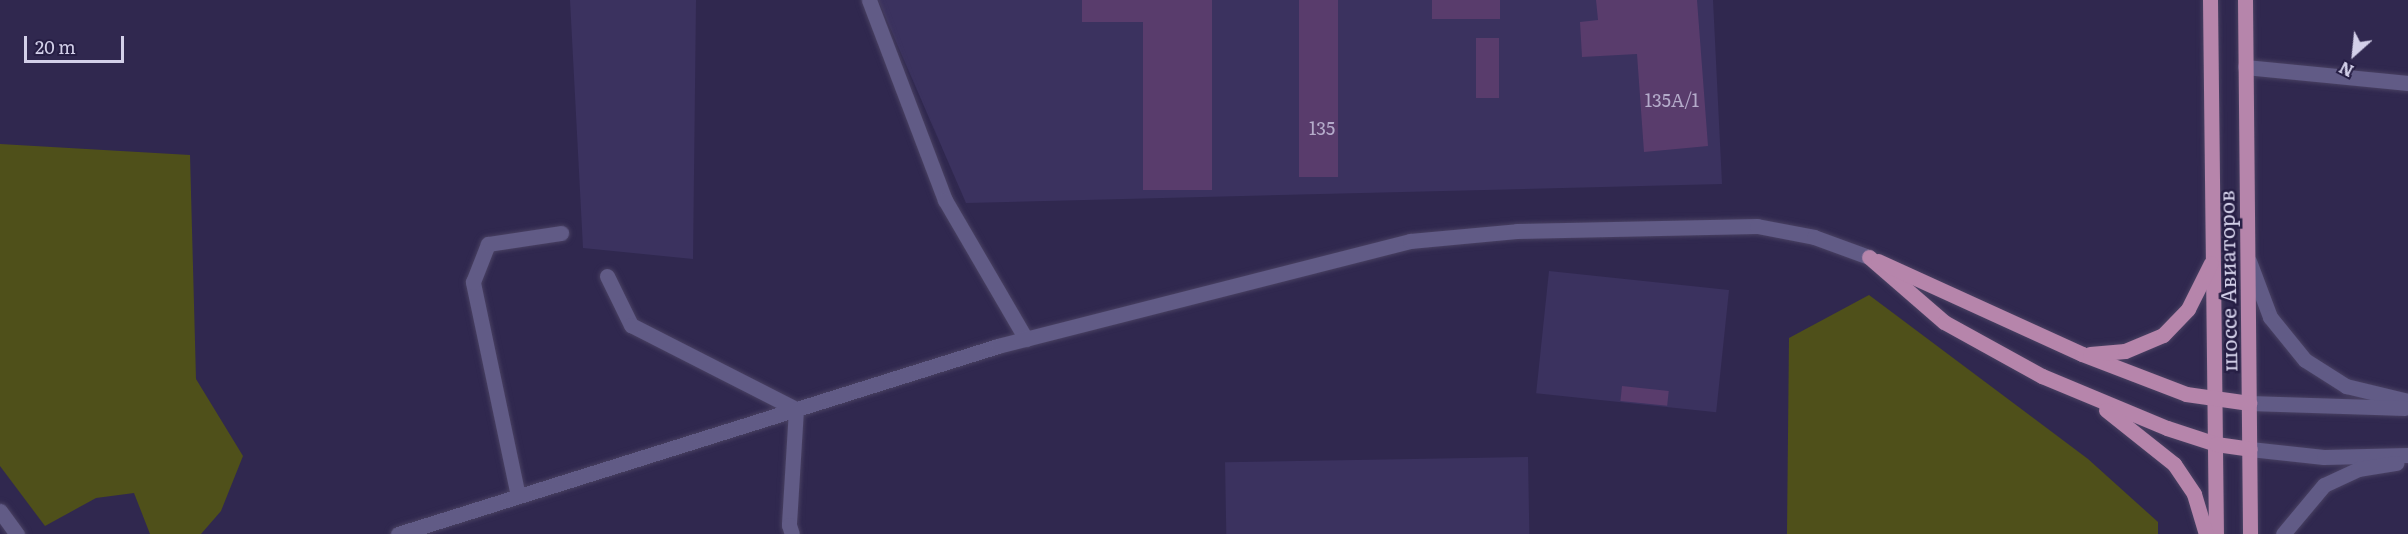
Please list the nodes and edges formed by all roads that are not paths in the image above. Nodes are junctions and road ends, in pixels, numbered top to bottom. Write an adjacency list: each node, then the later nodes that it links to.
1 (869, 0): 11 (street)
2 (2210, 0): 9 (main road, шоссе Авиаторов)
3 (2245, 0): 4 (main road, шоссе Авиаторов)
4 (2245, 67): 5 (street); 7 (main road, шоссе Авиаторов)
5 (2408, 83)
6 (561, 233): 23 (street)
7 (2247, 255): 15 (street); 16 (main road, шоссе Авиаторов)
8 (1869, 257): 11 (street); 12 (main road); 13 (main road)
9 (2214, 258): 12 (main road); 14 (main road, шоссе Авиаторов)
10 (607, 276): 18 (street)
11 (1026, 339): 18 (street)
12 (2082, 354): 14 (main road)
13 (2075, 391): 19 (main road); 28 (main road)
14 (2215, 399): 16 (main road); 19 (main road, шоссе Авиаторов)
15 (2408, 401)
16 (2249, 403): 17 (street); 20 (main road, шоссе Авиаторов)
17 (2408, 408)
18 (796, 409): 23 (street); 27 (street)
19 (2216, 444): 20 (main road); 29 (main road, шоссе Авиаторов)
20 (2250, 449): 21 (street); 30 (main road, шоссе Авиаторов)
21 (2408, 455)
22 (2408, 462): 31 (street)
23 (519, 496): 26 (street)
24 (0, 511): 25 (street)
25 (17, 534)
26 (398, 534)
27 (792, 534)
28 (2206, 534)
29 (2216, 534)
30 (2250, 534)
31 (2283, 534)

